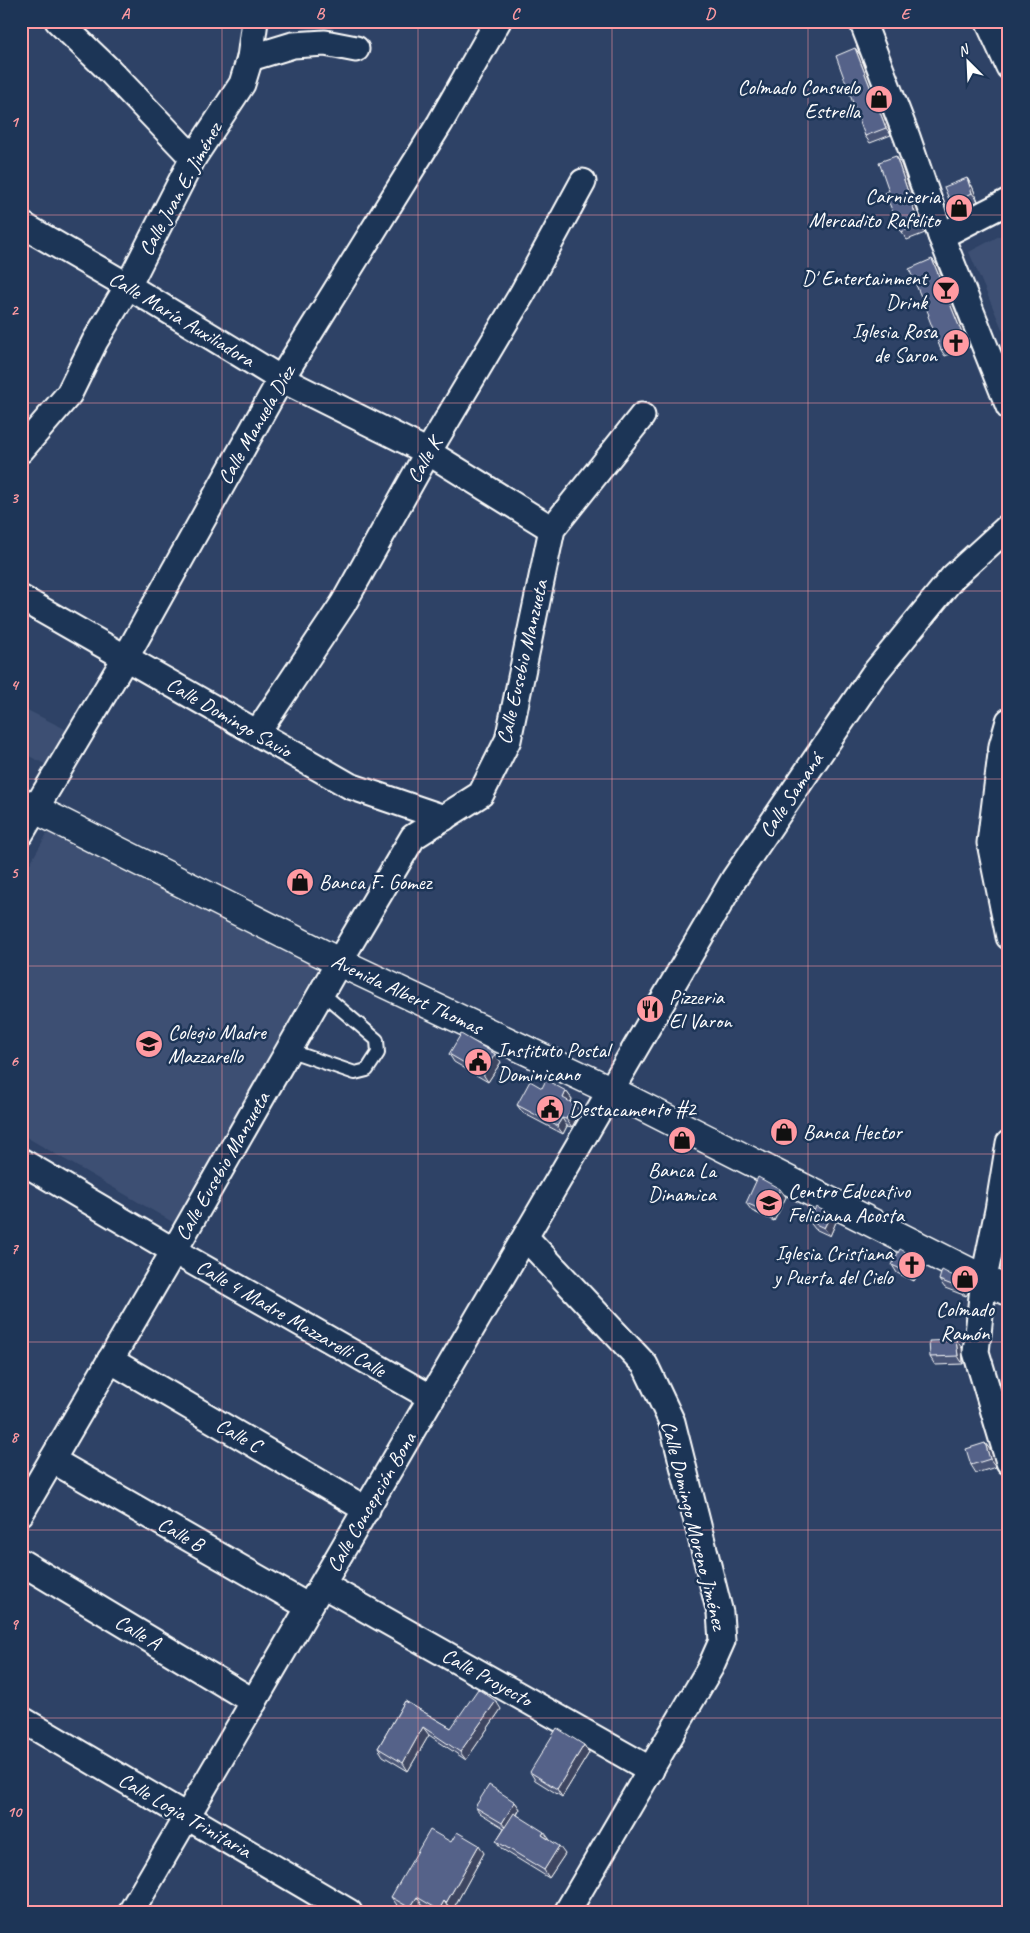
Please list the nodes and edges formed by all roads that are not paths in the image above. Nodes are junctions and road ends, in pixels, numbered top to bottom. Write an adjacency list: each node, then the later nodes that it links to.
1 (58, 21): 9 (street)
2 (255, 21): 7 (street, Calle Juan E. Jiménez)
3 (988, 21): 8 (street)
4 (494, 22): 16 (street, Calle Manuela Díez)
5 (868, 24): 13 (street)
6 (356, 49): 7 (street)
7 (250, 58): 9 (street, Calle Juan E. Jiménez)
8 (1009, 66)
9 (192, 158): 14 (street, Calle Juan E. Jiménez)
10 (583, 182): 20 (street, Calle K)
11 (1009, 200): 13 (street)
12 (21, 224): 14 (street, Calle María Auxiliadora)
13 (941, 236): 15 (street)
14 (128, 286): 16 (street, Calle María Auxiliadora); 19 (street, Calle Juan E. Jiménez)
15 (1002, 374): 17 (street)
16 (281, 379): 20 (street, Calle María Auxiliadora); 24 (street, Calle Manuela Díez)
17 (1009, 407)
18 (642, 416): 22 (street, Calle Eusebio Manzueta)
19 (21, 450)
20 (428, 452): 22 (street, Calle María Auxiliadora); 26 (street, Calle K)
21 (1009, 526): 34 (street, Calle Samaná)
22 (552, 529): 28 (street, Calle Eusebio Manzueta)
23 (21, 598): 24 (street, Calle Domingo Savio)
24 (126, 657): 26 (street, Calle Domingo Savio); 27 (street, Calle Manuela Díez)
25 (1009, 721): 30 (street)
26 (257, 733): 28 (street, Calle Domingo Savio)
27 (28, 806): 29 (street, Calle Manuela Díez); 31 (main road, Avenida Albert Thomas)
28 (444, 818): 31 (street, Calle Eusebio Manzueta)
29 (21, 833)
30 (1009, 937)
31 (339, 962): 32 (street, Calle Eusebio Manzueta); 34 (main road, Avenida Albert Thomas)
32 (321, 992): 33 (street, Calle Eusebio Manzueta); 33 (lane)
33 (288, 1050): 38 (street, Calle Eusebio Manzueta)
34 (610, 1090): 37 (street, Calle Concepción Bona); 39 (main road, Avenida Albert Thomas)
35 (1009, 1143): 39 (street)
36 (21, 1162): 38 (street, Calle 4 Madre Mazzarelli Calle)
37 (526, 1238): 42 (street, Calle Concepción Bona); 52 (street, Calle Domingo Moreno Jiménez)
38 (174, 1251): 41 (street, Calle Eusebio Manzueta); 42 (street, Calle 4 Madre Mazzarelli Calle)
39 (984, 1278): 40 (main road, Avenida Albert Thomas); 44 (street)
40 (1009, 1292)
41 (110, 1360): 43 (street, Calle Eusebio Manzueta); 45 (street, Calle C)
42 (432, 1398): 45 (street, Calle Concepción Bona)
43 (52, 1460): 46 (street, Calle Eusebio Manzueta); 49 (street, Calle B)
44 (1009, 1462)
45 (367, 1510): 48 (street, Calle Concepción Bona)
46 (21, 1513)
47 (21, 1562): 50 (street, Calle A)
48 (323, 1585): 49 (street, Calle Concepción Bona); 52 (street, Calle Proyecto)
49 (309, 1607): 50 (street, Calle Concepción Bona)
50 (254, 1702): 53 (street, Calle Concepción Bona)
51 (21, 1719): 53 (street, Calle Logia Trinitaria)
52 (651, 1770): 56 (street, Calle Domingo Moreno Jiménez)
53 (187, 1816): 54 (street, Calle Concepción Bona); 55 (street, Calle Logia Trinitaria)
54 (131, 1912)
55 (349, 1912)
56 (567, 1912)

